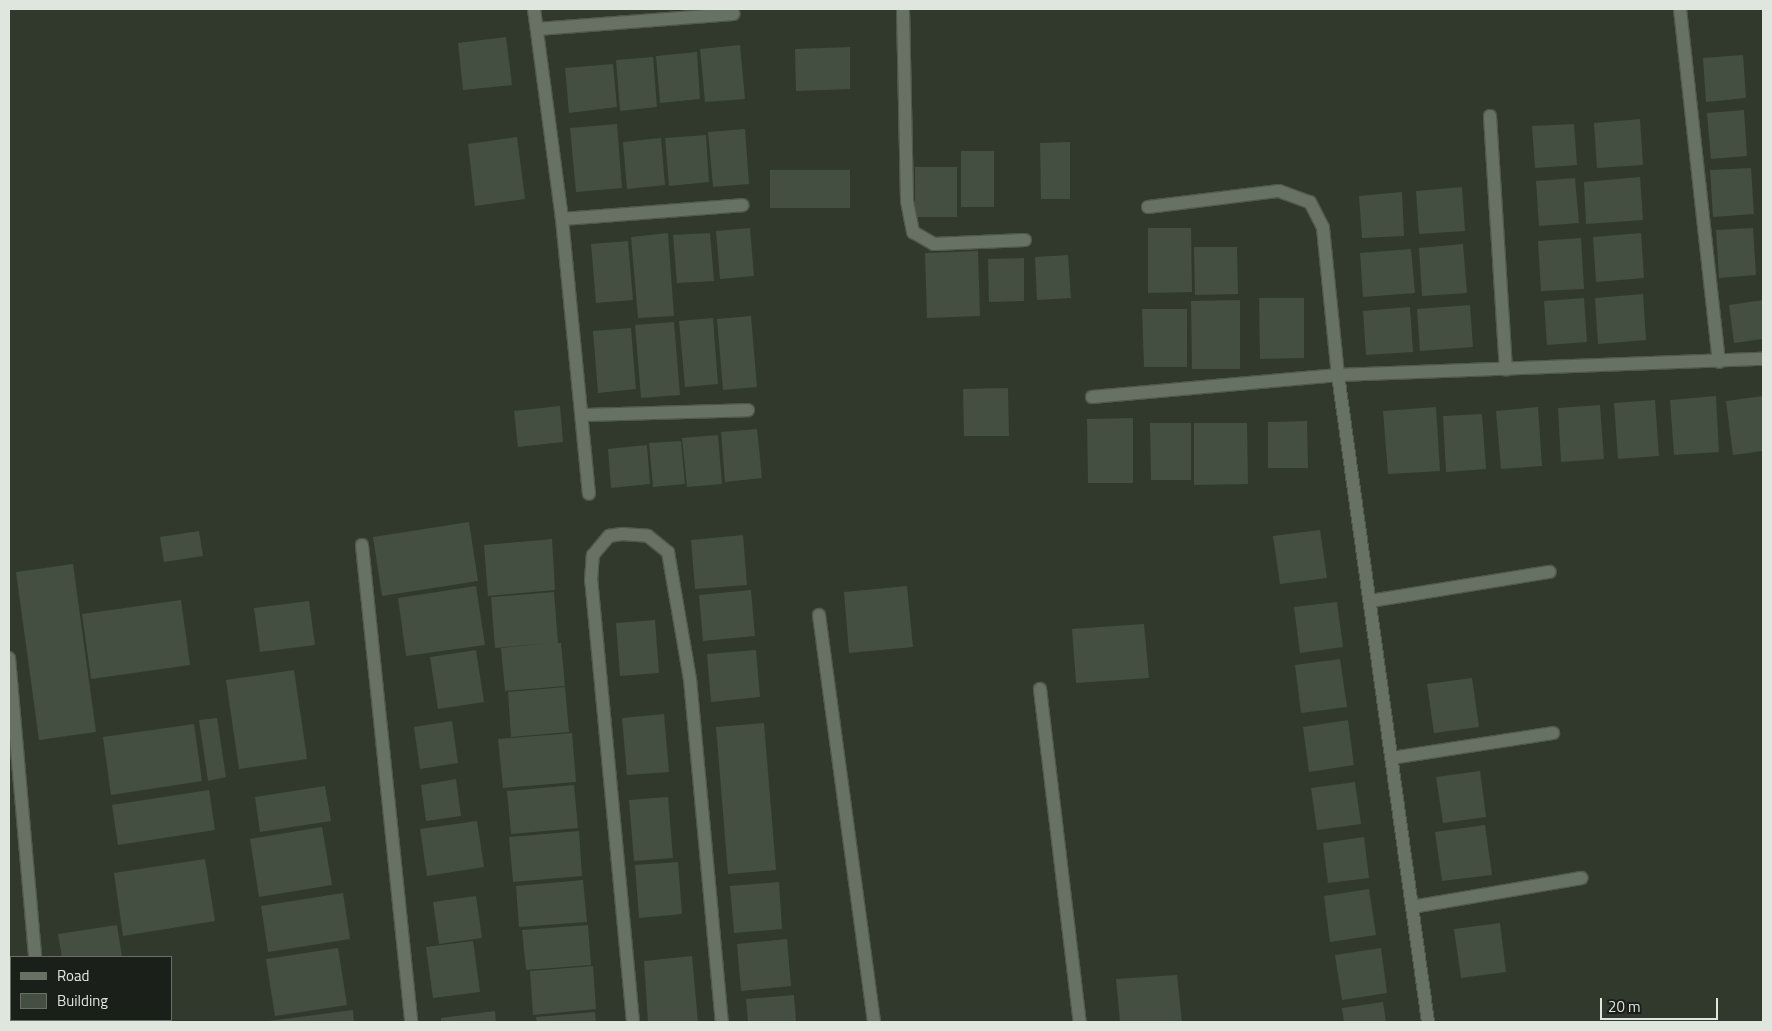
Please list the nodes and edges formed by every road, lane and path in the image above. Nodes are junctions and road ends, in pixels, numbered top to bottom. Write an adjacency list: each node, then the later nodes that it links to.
1 (534, 9): 5 (street)
2 (903, 9): 10 (street)
3 (1680, 9): 12 (street)
4 (734, 14): 5 (street)
5 (537, 29): 9 (street)
6 (1490, 116): 13 (street)
7 (742, 205): 9 (street)
8 (1148, 207): 14 (street)
9 (562, 219): 17 (street)
10 (1025, 240)
11 (1763, 359): 12 (street)
12 (1719, 362): 13 (street)
13 (1506, 369): 14 (street)
14 (1338, 375): 15 (street); 21 (street)
15 (1092, 397)
16 (748, 410): 17 (street)
17 (583, 414): 18 (street)
18 (589, 494)
19 (362, 546): 30 (street)
20 (1550, 572): 21 (street)
21 (1370, 601): 26 (street)
22 (819, 615): 33 (street)
23 (9, 658): 29 (street)
24 (1040, 688): 34 (street)
25 (1553, 733): 26 (street)
26 (1392, 758): 28 (street)
27 (1582, 878): 28 (street)
28 (1412, 907): 35 (street)
29 (35, 956)
30 (411, 1022)
31 (632, 1022): 32 (street)
32 (722, 1022)
33 (874, 1022)
34 (1080, 1022)
35 (1428, 1022)

